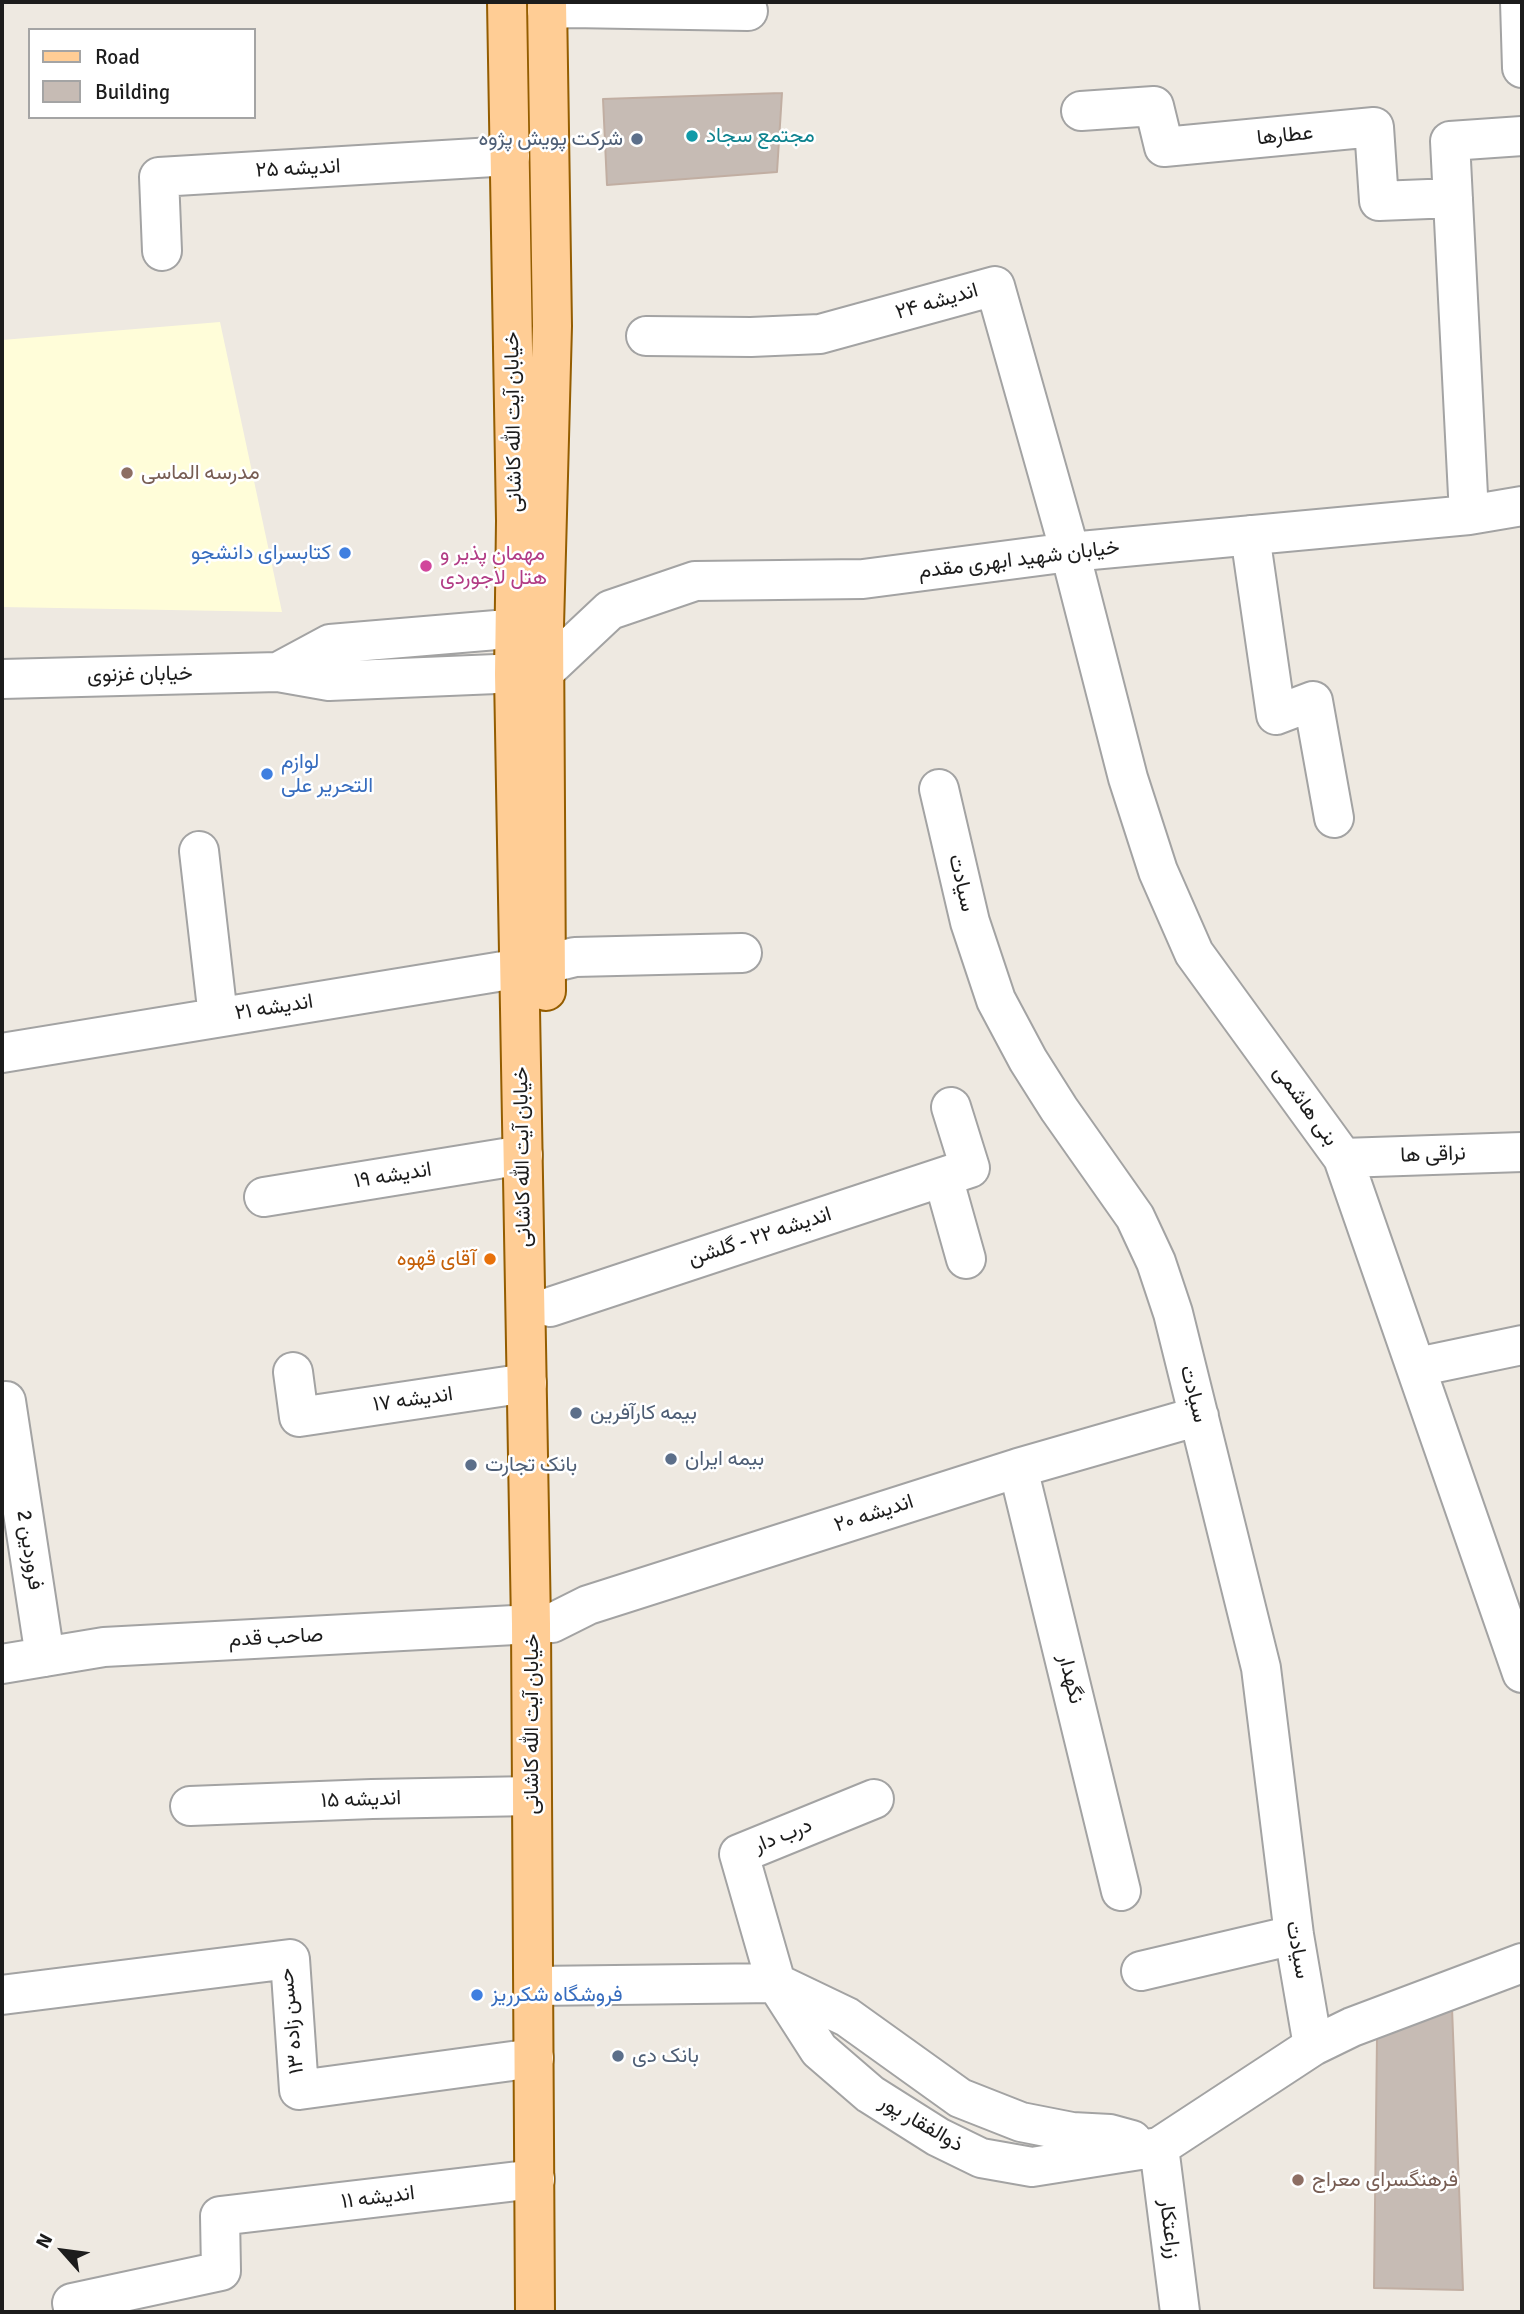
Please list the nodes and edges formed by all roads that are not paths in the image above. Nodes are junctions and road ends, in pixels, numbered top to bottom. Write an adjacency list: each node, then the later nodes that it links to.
1 (508, 2): 8 (main road, خیابان آیت الله کاشانی)
2 (1520, 2): 5 (street)
3 (547, 6): 4 (street); 16 (main road, خیابان آیت الله کاشانی)
4 (748, 11)
5 (1522, 68)
6 (1081, 111): 9 (street, عطارها)
7 (1522, 136): 9 (street)
8 (510, 156): 10 (street, اندیشه ۲۵); 16 (main road, خیابان آیت الله کاشانی)
9 (1453, 198): 13 (street)
10 (162, 251)
11 (646, 335): 15 (street, اندیشه ۲۴)
12 (1522, 506): 13 (street, خیابان شهید ابهری مقدم)
13 (1469, 515): 14 (street, خیابان شهید ابهری مقدم)
14 (1250, 535): 15 (street, خیابان شهید ابهری مقدم); 21 (street)
15 (1070, 552): 18 (street, خیابان شهید ابهری مقدم); 30 (street, بنی هاشمی)
16 (529, 627): 17 (street); 18 (main road, خیابان آیت الله کاشانی)
17 (278, 672): 18 (street, خیابان غزنوی); 19 (street, خیابان غزنوی)
18 (529, 673): 24 (main road, خیابان آیت الله کاشانی)
19 (2, 679)
20 (939, 789): 40 (street, سیادت)
21 (1334, 818)
22 (199, 851): 25 (street)
23 (742, 953): 24 (street, اندیشه ۲۱)
24 (532, 966): 25 (street, اندیشه ۲۱); 29 (main road, خیابان آیت الله کاشانی); 34 (main road, خیابان آیت الله کاشانی)
25 (218, 1017): 26 (street, اندیشه ۲۱)
26 (2, 1053)
27 (951, 1107): 31 (street)
28 (1522, 1152): 30 (street, نراقی ها)
29 (523, 1155): 32 (street, اندیشه ۱۹); 38 (main road, خیابان آیت الله کاشانی)
30 (1343, 1158): 36 (street, بنی هاشمی)
31 (956, 1173): 33 (street); 34 (street, اندیشه ۲۲ - گلشن)
32 (264, 1197)
33 (966, 1259)
34 (550, 1307): 42 (main road, خیابان آیت الله کاشانی)
35 (1522, 1345): 36 (street)
36 (1416, 1367): 43 (street, بنی هاشمی)
37 (293, 1372): 38 (street, اندیشه ۱۷)
38 (527, 1383): 42 (main road, خیابان آیت الله کاشانی)
39 (6, 1401): 44 (street, فروردین 2)
40 (1199, 1416): 41 (street, اندیشه ۲۰); 51 (street, سیادت)
41 (1018, 1468): 42 (street, اندیشه ۲۰); 50 (street, نگهدار)
42 (542, 1624): 44 (street, صاحب قدم); 47 (main road, خیابان آیت الله کاشانی); 55 (main road, خیابان آیت الله کاشانی)
43 (1515, 1632): 46 (street, بنی هاشمی)
44 (45, 1657): 45 (street, صاحب قدم)
45 (2, 1664)
46 (1522, 1673)
47 (532, 1796): 49 (street, اندیشه ۱۵); 55 (main road, خیابان آیت الله کاشانی)
48 (874, 1799): 54 (street, درب دار)
49 (190, 1806)
50 (1121, 1891)
51 (1294, 1935): 53 (street); 57 (street, سیادت)
52 (1522, 1963): 57 (street, ذوالفقار پور)
53 (1141, 1971)
54 (776, 1983): 55 (street); 59 (street, ذوالفقار پور)
55 (545, 1986): 58 (main road, خیابان آیت الله کاشانی); 63 (main road, خیابان آیت الله کاشانی)
56 (2, 1995): 58 (street, حسن زاده ۱۳)
57 (1313, 2046): 59 (street, ذوالفقار پور)
58 (534, 2058): 60 (main road, خیابان آیت الله کاشانی)
59 (1159, 2147): 64 (street, زراعتکار)
60 (535, 2179): 61 (street, اندیشه ۱۱); 62 (main road, خیابان آیت الله کاشانی)
61 (74, 2312)
62 (535, 2312)
63 (559, 2312)
64 (1180, 2312)

